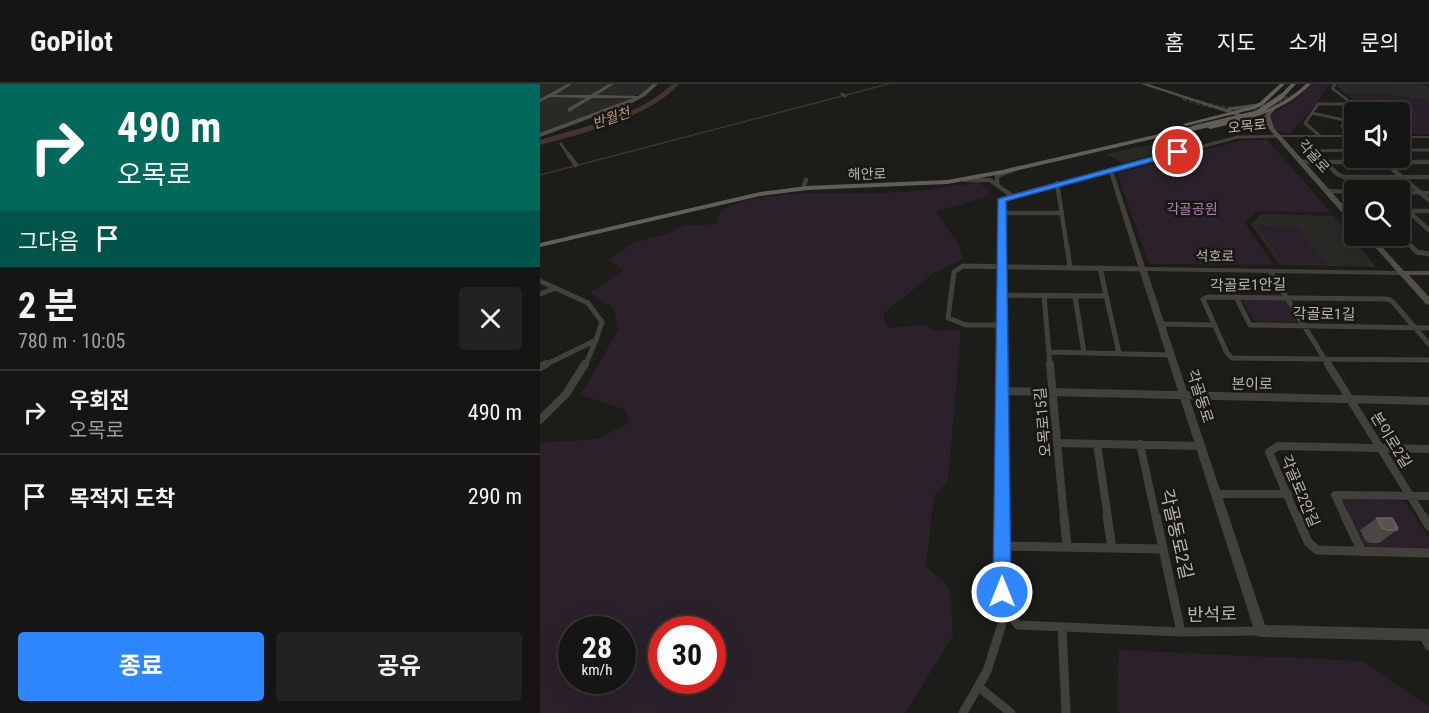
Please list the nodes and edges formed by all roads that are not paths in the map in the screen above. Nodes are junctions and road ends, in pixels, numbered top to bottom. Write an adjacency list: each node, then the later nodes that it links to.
1 (570, 84): 14 (main road)
2 (612, 84): 15 (main road)
3 (656, 84): 17 (main road)
4 (1131, 84): 18 (main road)
5 (1136, 84): 18 (main road)
6 (1143, 84): 21 (main road)
7 (1283, 84): 22 (main road)
8 (1288, 84): 13 (main road)
9 (1294, 84): 13 (main road)
10 (1304, 84): 16 (main road)
11 (1309, 84): 24 (main road)
12 (1335, 84): 20 (street)
13 (1280, 95): 45 (main road, 해안로, bridge)
14 (550, 96): 15 (main road); 19 (main road)
15 (591, 96): 17 (main road); 25 (main road)
16 (1292, 96)
17 (639, 97): 35 (main road)
18 (1182, 99): 27 (main road); 30 (main road)
19 (540, 101)
20 (1350, 102)
21 (1207, 104): 22 (main road); 27 (main road)
22 (1262, 104): 27 (main road)
23 (1344, 104): 26 (street)
24 (1274, 109): 29 (main road); 33 (main road)
25 (569, 110)
26 (1312, 113): 31 (street); 37 (street)
27 (1233, 114): 28 (main road); 29 (main road)
28 (1222, 116): 30 (main road); 32 (main road)
29 (1247, 118): 32 (main road); 33 (main road, 각골로); 36 (main road, 각골로)
30 (1206, 120): 45 (main road)
31 (1344, 120): 34 (street)
32 (1233, 122): 45 (main road)
33 (1271, 128): 36 (main road, 각골로)
34 (1344, 128)
35 (540, 135)
36 (1277, 136): 37 (street, 오목로); 46 (main road, 각골로); 54 (street, 오목로)
37 (1320, 136): 38 (street, 오목로)
38 (1344, 137)
39 (1410, 137): 40 (street)
40 (1428, 138)
41 (561, 144): 51 (street)
42 (1344, 150): 47 (street)
43 (1410, 150): 44 (street)
44 (1429, 150)
45 (1084, 152): 53 (main road, 해안로); 74 (main road, 해안로)
46 (1301, 162): 47 (street); 60 (main road, 각골로)
47 (1325, 162): 48 (street); 55 (street)
48 (1344, 162)
49 (1410, 162): 50 (street)
50 (1429, 162)
51 (576, 165)
52 (1391, 168): 55 (street)
53 (1016, 169): 57 (main road, 해안로); 59 (street)
54 (1110, 170): 58 (street, 오목로); 81 (street, 각골동로)
55 (1402, 177): 56 (street); 63 (street)
56 (1429, 177)
57 (952, 181): 59 (street); 74 (main road, 해안로)
58 (1057, 183): 65 (street, 오목로); 71 (street)
59 (998, 184): 65 (street)
60 (1328, 191): 61 (street); 67 (main road, 각골로)
61 (1344, 192)
62 (1410, 192): 63 (street)
63 (1420, 192): 64 (street); 66 (street)
64 (1429, 193)
65 (1011, 195): 70 (street)
66 (1429, 200)
67 (1344, 209)
68 (1410, 211): 69 (street)
69 (1429, 211)
70 (1001, 213): 71 (street); 78 (street)
71 (1062, 213): 79 (street)
72 (1410, 213): 73 (street)
73 (1429, 230)
74 (540, 243)
75 (1410, 245): 77 (street)
76 (1377, 246): 83 (main road)
77 (1429, 254)
78 (1002, 267): 79 (street, 석호로); 88 (street); 96 (street)
79 (1070, 268): 80 (street, 석호로)
80 (1100, 268): 81 (street, 석호로); 91 (street)
81 (1142, 269): 82 (street, 석호로); 95 (street, 각골동로)
82 (1270, 271): 83 (street, 석호로); 93 (street, 본이로2길)
83 (1401, 273): 84 (main road, 석호로); 94 (main road)
84 (1429, 273)
85 (540, 281): 86 (street)
86 (556, 288): 87 (street); 101 (street)
87 (540, 294)
88 (1002, 295): 89 (street); 96 (street)
89 (1044, 295): 90 (street); 103 (street, 오목로15길)
90 (1075, 296): 91 (street); 104 (street)
91 (1106, 296): 105 (street)
92 (1236, 297): 93 (street, 각골로1안길); 97 (street, 각골로1안길); 98 (street, 각골로1길)
93 (1287, 298): 98 (street, 본이로2길); 99 (street, 각골로1안길)
94 (1429, 302)
95 (1160, 324): 97 (street); 106 (street, 각골동로)
96 (1002, 325): 110 (street)
97 (1214, 325): 107 (street, 각골로1안길)
98 (1305, 326): 99 (street, 각골로1길); 107 (street, 본이로2길)
99 (1415, 328): 100 (street, 각골로1길); 102 (street, 각골로1안길)
100 (1429, 328)
101 (596, 340): 109 (street); 115 (street)
102 (1429, 344)
103 (1050, 352): 104 (street); 111 (street, 오목로15길)
104 (1084, 353): 105 (street)
105 (1119, 354): 106 (street)
106 (1170, 354): 112 (street, 각골동로)
107 (1325, 359): 108 (street, 각골로1안길); 113 (street, 본이로2길)
108 (1429, 360)
109 (540, 367)
110 (1002, 391): 111 (street, 본이로); 127 (street)
111 (1054, 393): 112 (street, 본이로); 116 (street, 오목로15길)
112 (1184, 396): 113 (street, 본이로); 119 (street, 각골동로)
113 (1350, 400): 114 (street, 본이로); 120 (street, 본이로2길)
114 (1429, 401)
115 (540, 420)
116 (1058, 443): 117 (street); 128 (street, 오목로15길)
117 (1097, 444): 118 (street); 129 (street)
118 (1140, 444): 119 (street); 130 (street, 각골동로2길)
119 (1200, 446): 122 (street, 각골동로)
120 (1380, 448): 121 (street, 각골로2안길); 123 (street, 각골로2안길); 124 (street, 본이로2길)
121 (1429, 449)
122 (1217, 494): 123 (street); 135 (street, 각골동로)
123 (1288, 494): 131 (street, 각골로2안길)
124 (1410, 495): 125 (street); 126 (street, 본이로2길); 131 (street)
125 (1429, 496)
126 (1429, 526)
127 (1002, 546): 128 (street); 133 (street)
128 (1066, 547): 129 (street)
129 (1112, 548): 130 (street)
130 (1163, 549): 136 (street, 각골동로2길)
131 (1362, 552): 132 (street, 각골로2안길)
132 (1429, 553)
133 (1004, 608): 134 (street, 반석로); 138 (street)
134 (1062, 628): 136 (street, 반석로); 141 (street)
135 (1261, 631): 136 (street, 반석로); 137 (street, 반석로)
136 (1181, 632)
137 (1427, 638)
138 (980, 688): 139 (street); 140 (street)
139 (963, 713)
140 (1011, 713)
141 (1066, 713)

